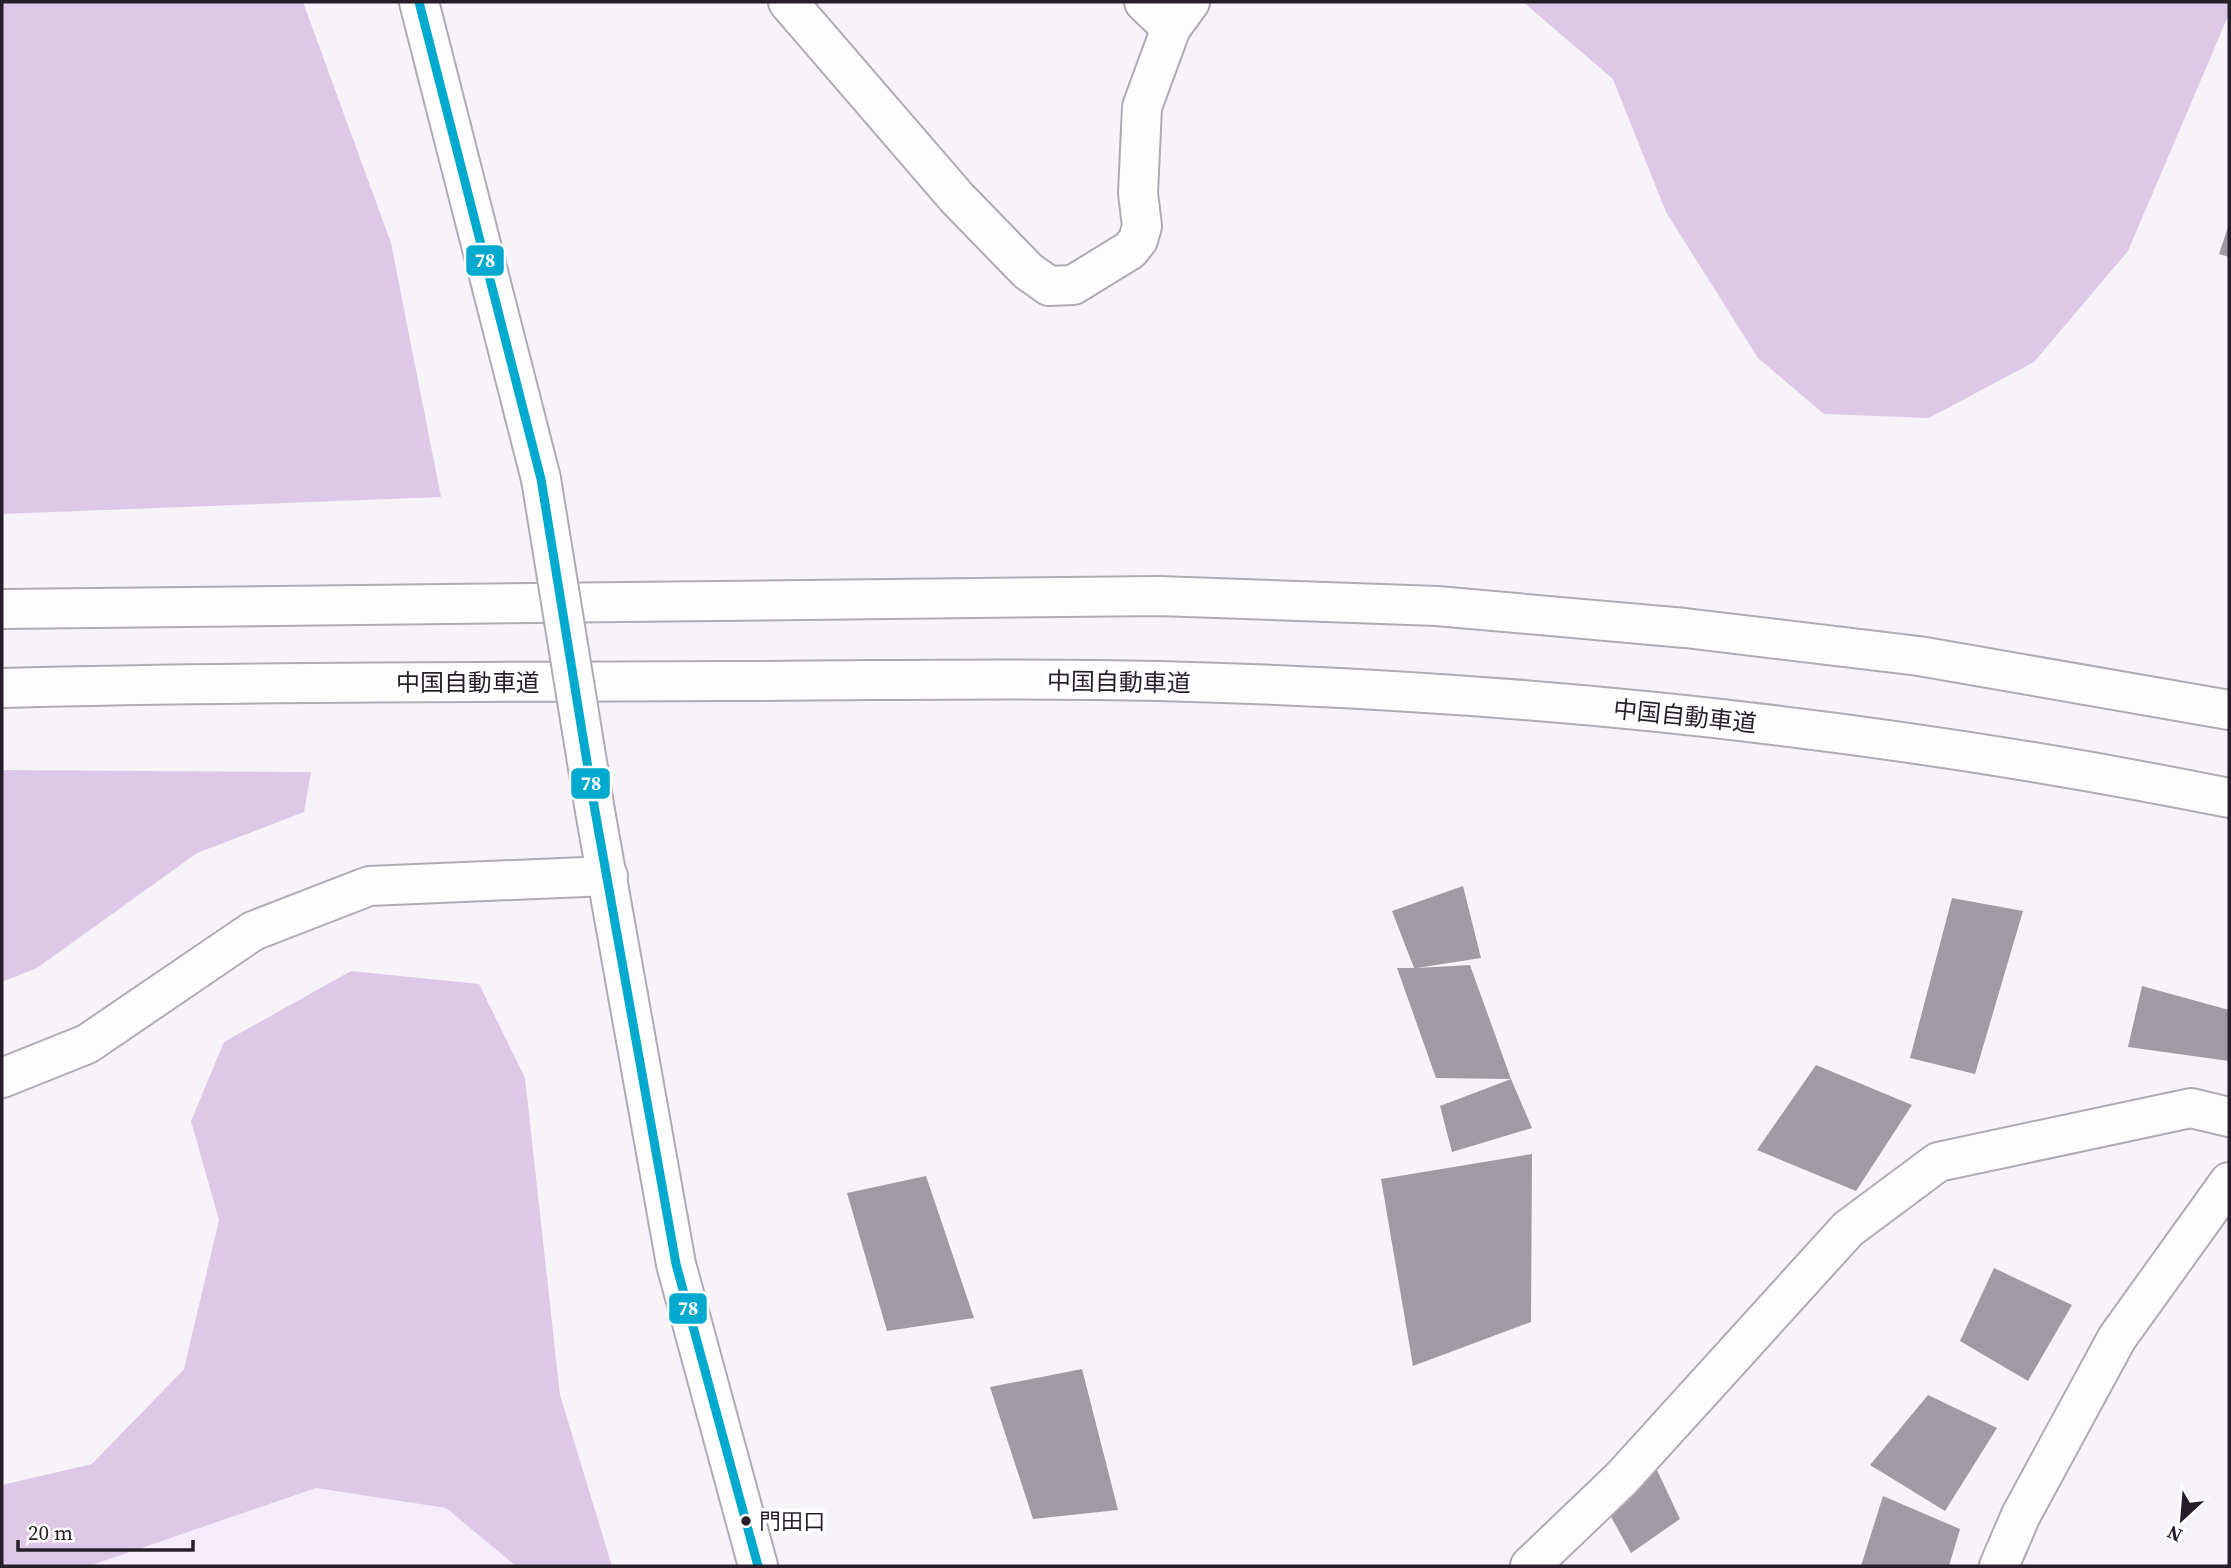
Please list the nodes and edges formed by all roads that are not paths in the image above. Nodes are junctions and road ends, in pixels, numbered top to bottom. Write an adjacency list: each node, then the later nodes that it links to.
1 (419, 2): 9 (main road, bridge)
2 (788, 2): 4 (main road)
3 (1144, 2): 4 (main road)
4 (1180, 15)
5 (2, 609): 7 (main road)
6 (2, 688): 8 (main road, 中国自動車道)
7 (2229, 710)
8 (2229, 798)
9 (608, 876): 10 (main road); 13 (main road)
10 (2, 1078)
11 (2229, 1116): 14 (main road)
12 (2229, 1181): 15 (main road)
13 (758, 1566)
14 (1531, 1566)
15 (1999, 1566)

